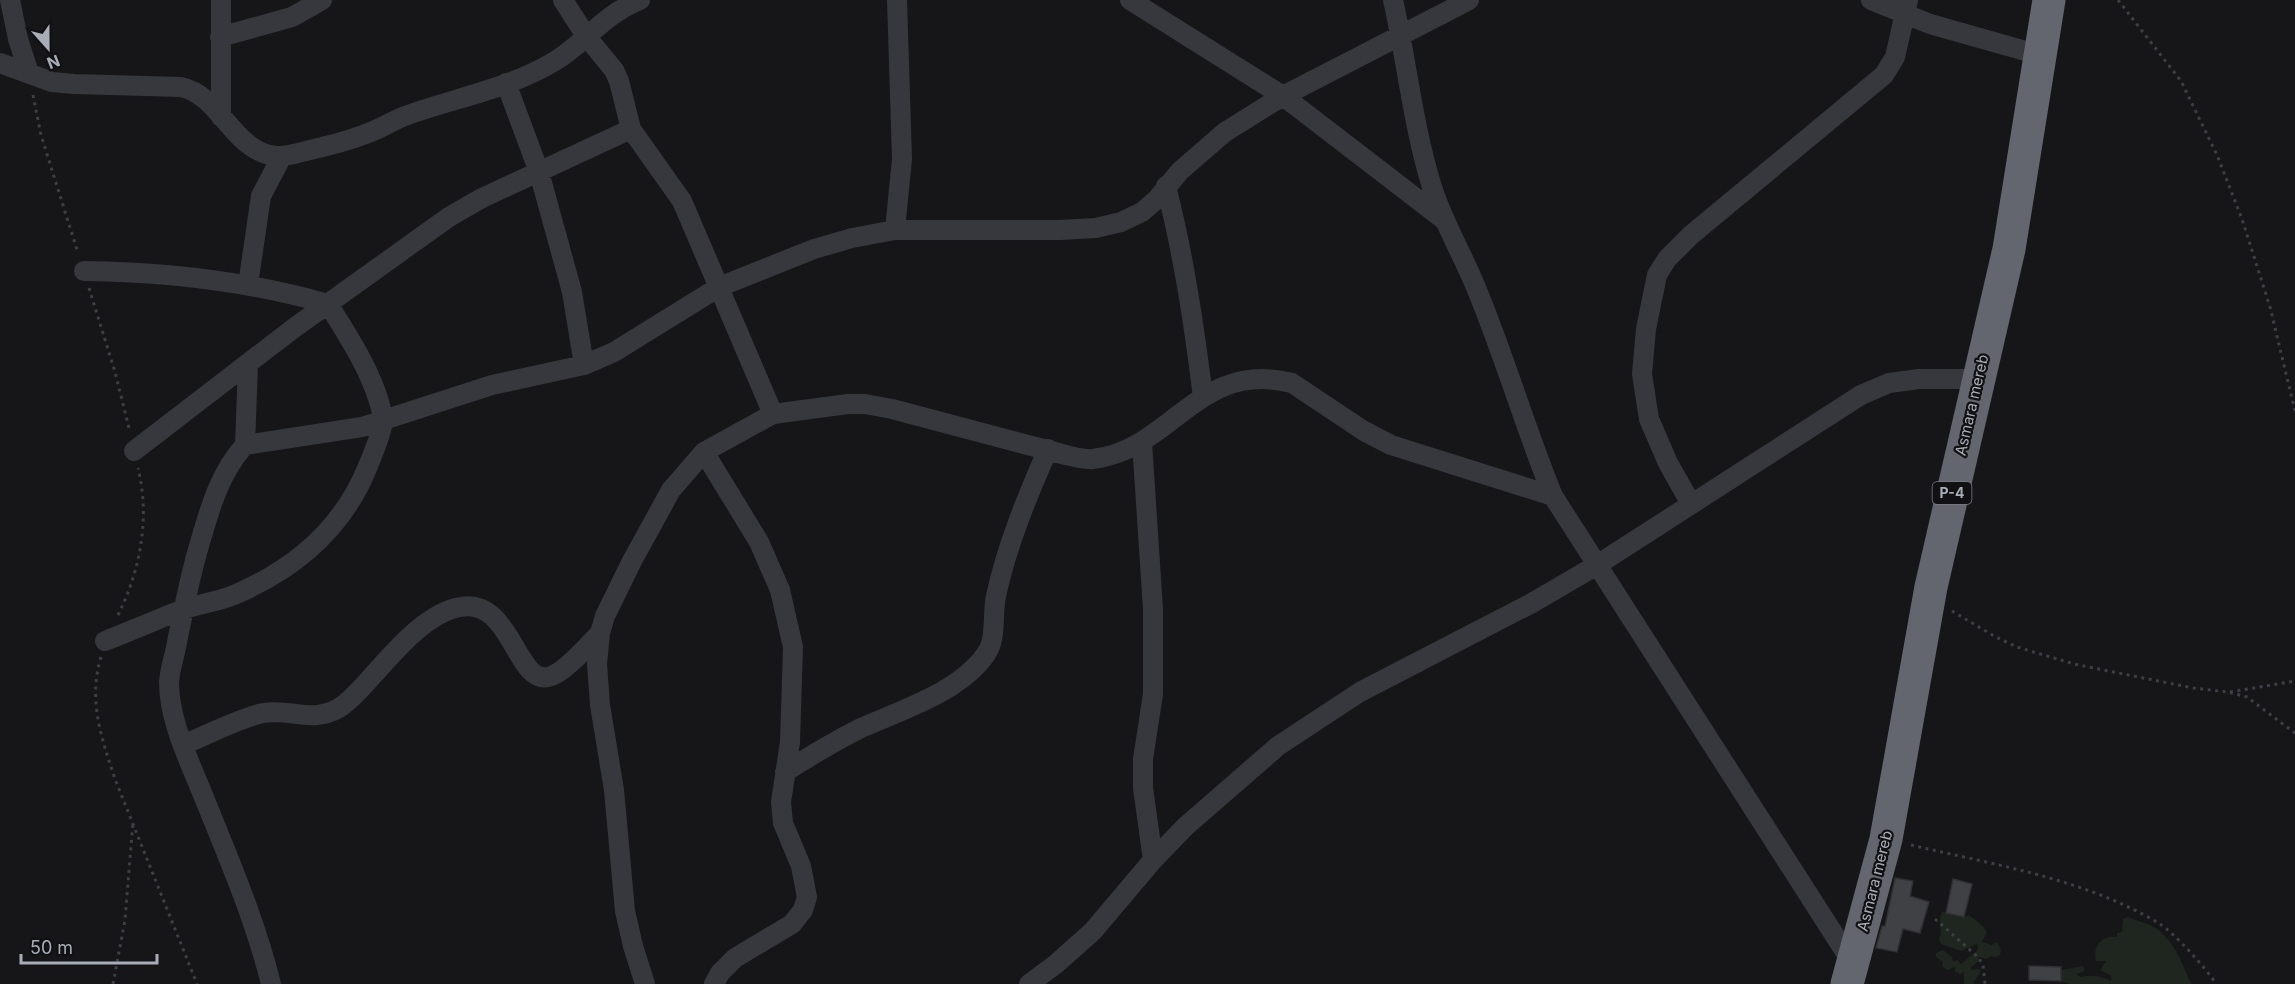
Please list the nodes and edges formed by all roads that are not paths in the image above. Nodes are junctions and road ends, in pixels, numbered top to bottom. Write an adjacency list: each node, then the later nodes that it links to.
1 (10, 0): 18 (street)
2 (221, 0): 15 (street)
3 (322, 0): 15 (street)
4 (563, 0): 13 (street)
5 (640, 0): 13 (street)
6 (897, 0): 27 (street)
7 (1130, 0): 20 (street)
8 (1393, 0): 14 (street)
9 (1469, 0): 14 (street)
10 (1871, 0): 12 (street)
11 (2049, 0): 16 (highway, Asmara mereb / P-4)
12 (1906, 7): 16 (street); 44 (street)
13 (586, 36): 19 (street); 22 (street)
14 (1401, 36): 20 (street); 26 (street)
15 (220, 37): 21 (street)
16 (2040, 55): 34 (highway, Asmara mereb / P-4)
17 (0, 63): 18 (street)
18 (29, 73): 21 (street)
19 (506, 83): 23 (street); 24 (street)
20 (1283, 96): 25 (street); 26 (street)
21 (220, 117): 23 (street)
22 (631, 129): 24 (street); 30 (street)
23 (282, 156): 29 (street)
24 (539, 172): 31 (street); 33 (street)
25 (1166, 186): 27 (street); 35 (street)
26 (1443, 219): 43 (street)
27 (895, 230): 30 (street)
28 (84, 271): 29 (street)
29 (248, 285): 31 (street)
30 (719, 287): 33 (street); 36 (street)
31 (328, 304): 32 (street); 37 (street)
32 (248, 365): 39 (street); 41 (street)
33 (584, 365): 37 (street)
34 (1977, 379): 44 (street); 52 (highway, Asmara mereb / P-4)
35 (1203, 397): 38 (street); 43 (street)
36 (772, 414): 40 (street); 42 (street)
37 (383, 421): 39 (street); 46 (street)
38 (1142, 442): 40 (street); 51 (street)
39 (245, 445): 46 (street)
40 (1048, 449): 50 (street)
41 (135, 451)
42 (704, 452): 47 (street); 50 (street)
43 (1553, 496): 45 (street)
44 (1691, 504): 45 (street)
45 (1597, 565): 51 (street); 52 (street)
46 (183, 609): 48 (street); 49 (street)
47 (600, 633): 49 (street); 54 (street)
48 (105, 641)
49 (183, 745): 53 (street)
50 (786, 772): 55 (street)
51 (1153, 860): 56 (street)
52 (1850, 974)
53 (271, 984)
54 (645, 984)
55 (714, 984)
56 (1029, 984)

